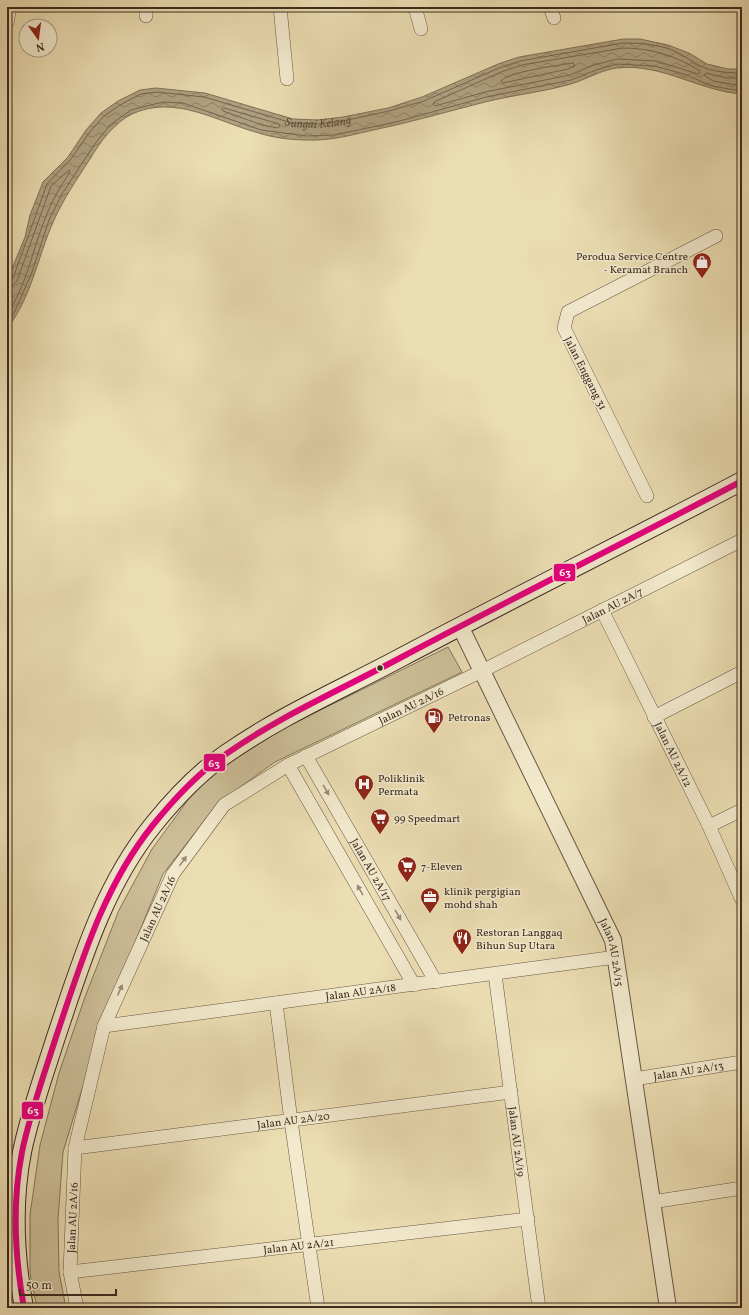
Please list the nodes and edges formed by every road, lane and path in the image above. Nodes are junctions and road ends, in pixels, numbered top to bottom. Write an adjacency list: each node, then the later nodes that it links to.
1 (10, 7): 4 (street)
2 (280, 7): 6 (street)
3 (415, 7): 5 (street)
4 (7, 22)
5 (421, 29)
6 (287, 79)
7 (716, 236): 9 (street, Jalan Enggang 31)
8 (742, 482): 12 (main road)
9 (647, 496)
10 (742, 540): 11 (street, Jalan AU 2A/7)
11 (602, 610): 13 (street, Jalan AU 2A/7); 15 (street, Jalan AU 2A/12)
12 (460, 626): 13 (street, Jalan AU 2A/15); 37 (main road)
13 (482, 671): 16 (street, Jalan AU 2A/16); 21 (street, Jalan AU 2A/15)
14 (742, 672): 15 (street)
15 (654, 717): 19 (street, Jalan AU 2A/12)
16 (306, 756): 17 (street, Jalan AU 2A/16); 23 (street, Jalan AU 2A/17, one-way to 23)
17 (288, 765): 24 (street, Jalan AU 2A/17, one-way to 17); 26 (street, Jalan AU 2A/16, one-way to 17)
18 (742, 810): 19 (street)
19 (709, 826): 20 (street, Jalan AU 2A/12)
20 (742, 900)
21 (616, 957): 22 (street, Jalan AU 2A/18); 28 (street, Jalan AU 2A/15)
22 (495, 974): 23 (street, Jalan AU 2A/18); 29 (street, Jalan AU 2A/19)
23 (436, 982): 24 (street, Jalan AU 2A/18)
24 (414, 985): 25 (street, Jalan AU 2A/18)
25 (276, 1003): 26 (street, Jalan AU 2A/18); 30 (street)
26 (104, 1026): 31 (street, Jalan AU 2A/16)
27 (742, 1062): 28 (street, Jalan AU 2A/13)
28 (634, 1079): 33 (street, Jalan AU 2A/15)
29 (511, 1092): 30 (street, Jalan AU 2A/20); 34 (street, Jalan AU 2A/19)
30 (291, 1121): 31 (street, Jalan AU 2A/20); 35 (street)
31 (75, 1148): 36 (street, Jalan AU 2A/16)
32 (742, 1188): 33 (street)
33 (652, 1202): 41 (street, Jalan AU 2A/15)
34 (528, 1219): 35 (street, Jalan AU 2A/21); 40 (street, Jalan AU 2A/19)
35 (309, 1244): 36 (street, Jalan AU 2A/21); 39 (street)
36 (70, 1272): 38 (street, Jalan AU 2A/16)
37 (24, 1308)
38 (77, 1308)
39 (318, 1308)
40 (540, 1308)
41 (668, 1308)

